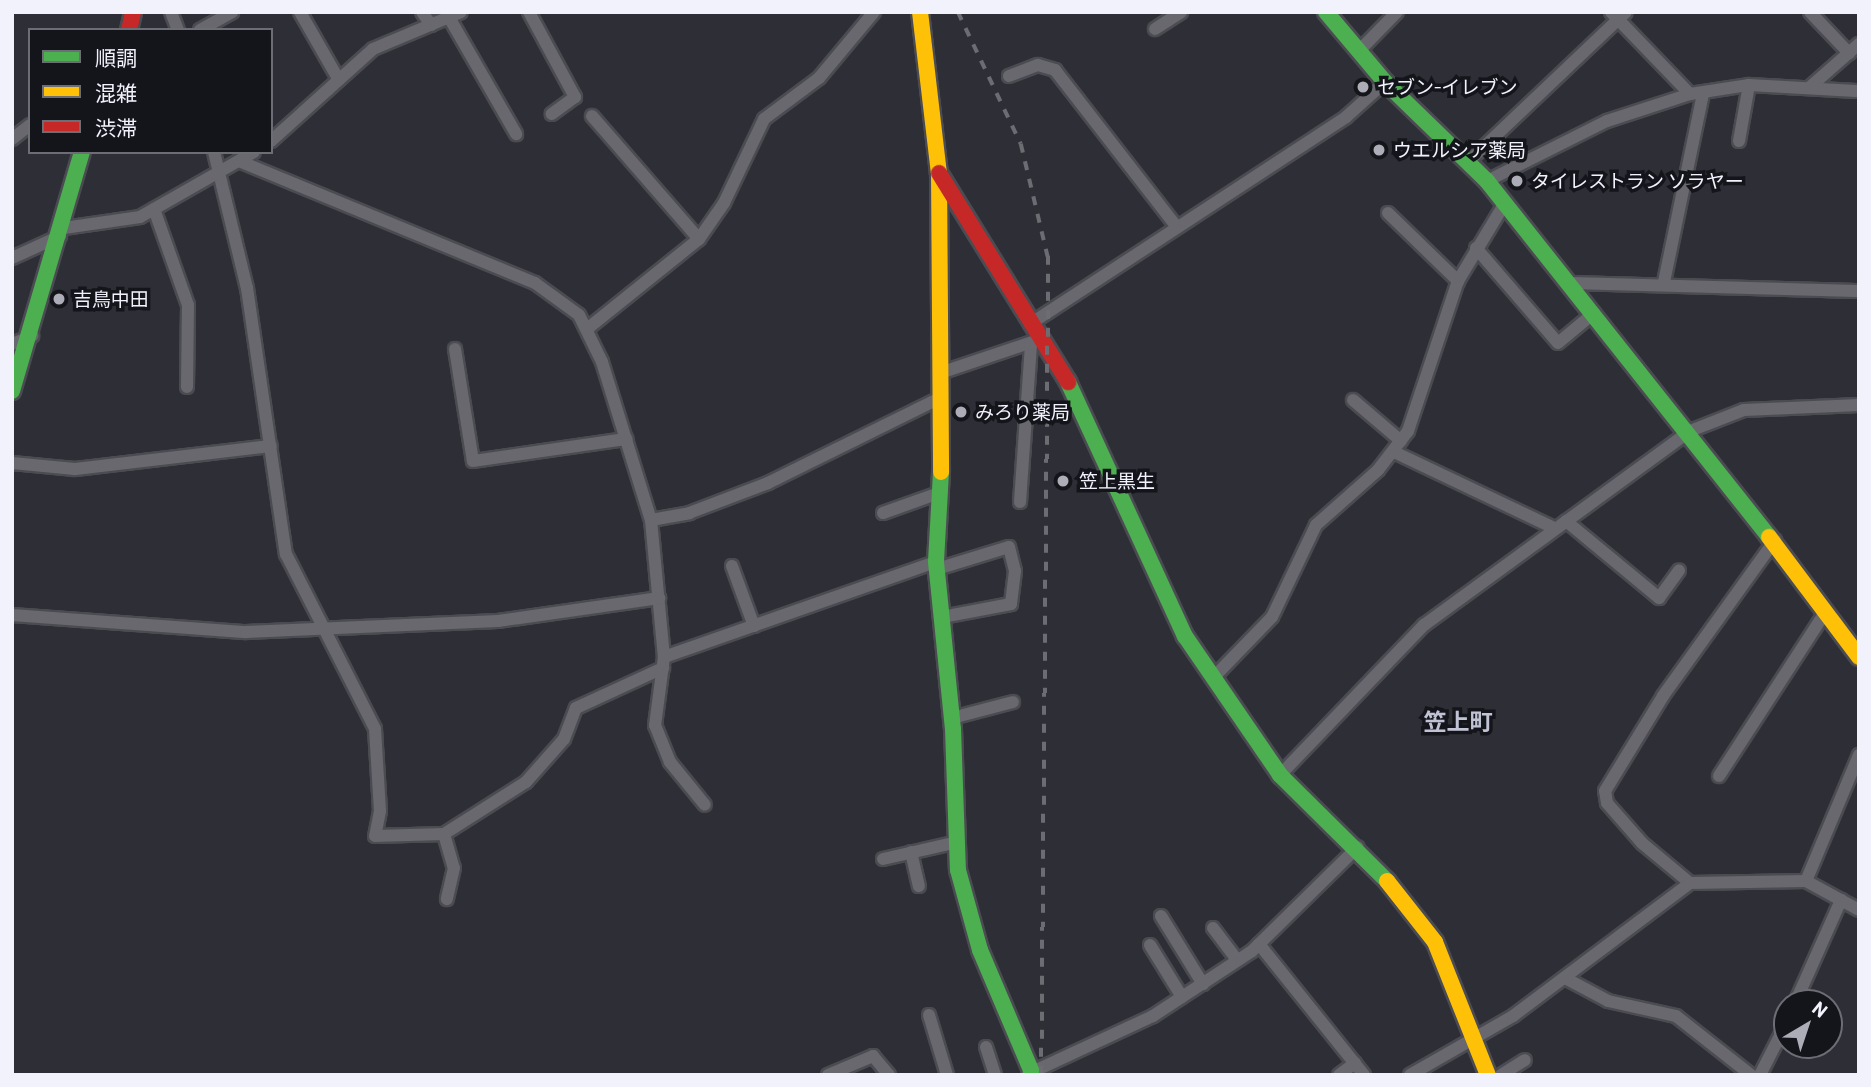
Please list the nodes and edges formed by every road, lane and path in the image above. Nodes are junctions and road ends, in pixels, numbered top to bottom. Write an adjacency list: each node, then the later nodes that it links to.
1 (232, 12): 14 (street)
2 (300, 12): 19 (street)
3 (422, 12): 13 (street)
4 (529, 12): 25 (street)
5 (874, 12): 45 (street)
6 (920, 12): 38 (street)
7 (1181, 12): 15 (street)
8 (1326, 12): 17 (street)
9 (1397, 12): 17 (street)
10 (1810, 12): 16 (street)
11 (1618, 15): 24 (street); 36 (street)
12 (455, 16): 13 (street); 28 (street)
13 (431, 25): 19 (street)
14 (204, 28)
15 (1155, 29)
16 (1854, 48): 22 (street)
17 (1358, 52): 20 (street)
18 (1009, 76): 43 (street)
19 (339, 80): 30 (street)
20 (1385, 82): 36 (street); 43 (street)
21 (1749, 85): 22 (street); 24 (street); 31 (street)
22 (1810, 87): 23 (street)
23 (1856, 91)
24 (1697, 94): 39 (street); 49 (street)
25 (552, 114)
26 (592, 116): 45 (street)
27 (28, 127): 29 (street)
28 (516, 134)
29 (12, 139)
30 (273, 139)
31 (1739, 141)
32 (82, 154): 44 (street)
33 (214, 154): 37 (street)
34 (251, 154): 35 (street)
35 (239, 161): 37 (street); 53 (street)
36 (1469, 161): 39 (street)
37 (219, 172): 41 (street); 66 (street)
38 (939, 173): 54 (street); 58 (street)
39 (1487, 181): 40 (street)
40 (1505, 203): 46 (street); 50 (street)
41 (154, 209): 44 (street); 59 (street)
42 (1388, 213): 48 (street)
43 (1176, 226): 54 (street)
44 (62, 232): 47 (street); 55 (street)
45 (698, 239): 53 (street)
46 (1476, 248): 48 (street); 52 (street)
47 (12, 258)
48 (1458, 281): 67 (street)
49 (1664, 282): 50 (street); 51 (street)
50 (1569, 283): 52 (street)
51 (1859, 292)
52 (1594, 313): 64 (street)
53 (587, 329): 65 (street)
54 (1033, 335): 58 (street); 70 (street); 86 (street)
55 (32, 336): 56 (street); 60 (street)
56 (12, 344)
57 (455, 349): 65 (street)
58 (940, 373): 61 (street)
59 (187, 387)
60 (12, 391)
61 (942, 397): 69 (street); 72 (street)
62 (1353, 400): 67 (street)
63 (1859, 405): 64 (street)
64 (1690, 431): 73 (street); 74 (street)
65 (626, 439): 72 (street)
66 (271, 446): 68 (street); 83 (street)
67 (1397, 447): 73 (street); 86 (street)
68 (12, 463)
69 (939, 493): 71 (street); 75 (street)
70 (1020, 502)
71 (883, 513)
72 (651, 520): 78 (street)
73 (1560, 525): 77 (street); 90 (street)
74 (1775, 541): 79 (street); 99 (street)
75 (936, 565): 81 (street); 81 (street); 82 (street)
76 (732, 566): 82 (street)
77 (1679, 570)
78 (659, 598): 83 (street); 85 (street)
79 (1826, 611): 84 (street); 91 (street)
80 (12, 615): 83 (street)
81 (942, 617): 88 (street)
82 (754, 626): 85 (street)
83 (325, 627): 93 (street)
84 (1859, 657)
85 (663, 663): 92 (street); 93 (street)
86 (1214, 677): 90 (street)
87 (1013, 702): 88 (street)
88 (952, 718): 94 (street)
89 (1859, 755): 98 (street)
90 (1280, 775): 95 (street)
91 (1719, 776)
92 (705, 805)
93 (444, 834): 101 (street)
94 (957, 842): 96 (street); 119 (street)
95 (1358, 847): 106 (street); 114 (street)
96 (911, 852): 97 (street); 100 (street)
97 (883, 859)
98 (1807, 881): 99 (street); 102 (street)
99 (1690, 883): 109 (street)
100 (919, 886)
101 (447, 899)
102 (1841, 900): 103 (street); 111 (street)
103 (1859, 910)
104 (1161, 916): 110 (street)
105 (1213, 928): 108 (street)
106 (1259, 944): 108 (street); 118 (street)
107 (1150, 945): 112 (street)
108 (1237, 960): 110 (street)
109 (1565, 978): 114 (street); 129 (street)
110 (1202, 984): 112 (street)
111 (1801, 989)
112 (1182, 998): 119 (street)
113 (929, 1015): 122 (street)
114 (1475, 1036): 126 (street); 127 (street)
115 (986, 1047): 123 (street)
116 (1773, 1049): 130 (street)
117 (1525, 1060): 128 (street)
118 (1355, 1063): 124 (street); 125 (street)
119 (1030, 1073)
120 (828, 1075): 121 (street)
121 (889, 1075)
122 (947, 1075)
123 (995, 1075)
124 (1339, 1075)
125 (1364, 1075)
126 (1410, 1075)
127 (1488, 1075)
128 (1501, 1075)
129 (1751, 1075)
130 (1760, 1075)

